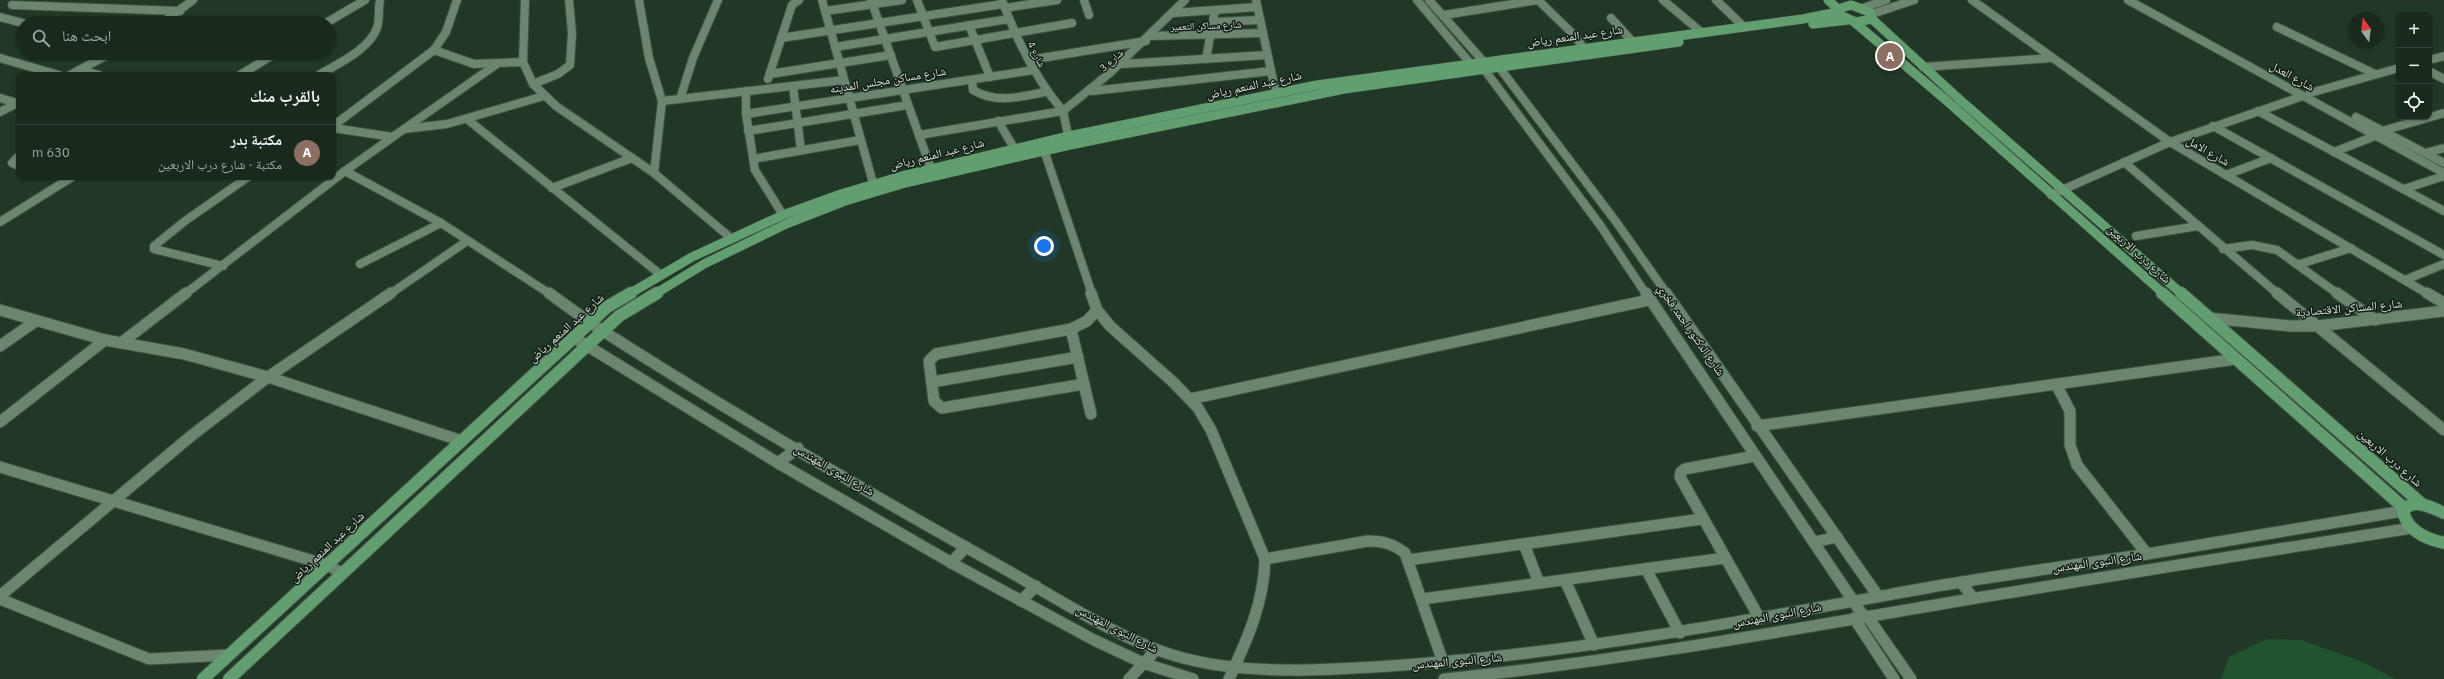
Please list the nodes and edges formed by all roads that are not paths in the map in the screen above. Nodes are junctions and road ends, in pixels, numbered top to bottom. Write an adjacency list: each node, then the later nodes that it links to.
1 (193, 0): 36 (street)
2 (365, 0): 47 (street)
3 (380, 0): 101 (street)
4 (457, 0): 73 (street)
5 (525, 0): 85 (street)
6 (569, 0): 110 (street)
7 (639, 0): 126 (street)
8 (718, 0): 124 (street)
9 (799, 0): 65 (street)
10 (822, 0): 37 (street)
11 (902, 0): 30 (street)
12 (917, 0): 43 (street)
13 (958, 0): 34 (street)
14 (1057, 0): 31 (street)
15 (1084, 0): 41 (street)
16 (1185, 0): 40 (street, شارع 3)
17 (1417, 0): 71 (street)
18 (1429, 0): 44 (street, شارع الدكتور احمد فخري)
19 (1538, 0): 44 (street); 74 (street)
20 (1663, 0): 61 (street)
21 (1716, 0): 57 (street)
22 (1828, 0): 38 (highway, شارع درب الاربعين)
23 (1850, 0): 33 (highway, شارع درب الاربعين)
24 (1886, 0): 33 (street)
25 (1914, 0): 45 (street)
26 (1972, 0): 78 (street, شارع الامل)
27 (2128, 0): 120 (street, شارع العدل)
28 (2139, 0): 120 (street, شارع العدل)
29 (15, 2): 36 (street); 39 (street)
30 (872, 2): 37 (street); 54 (street)
31 (1003, 4): 34 (street); 49 (street, شارع 4)
32 (1256, 4): 35 (street); 50 (street)
33 (1860, 7): 38 (highway, شارع عبد المنعم رياض); 45 (highway, شارع درب الاربعين)
34 (962, 10): 43 (street)
35 (1215, 10): 40 (street); 53 (street)
36 (180, 11): 42 (street)
37 (825, 11): 59 (street)
38 (1838, 11): 52 (highway, شارع درب الاربعين); 57 (highway, شارع عبد المنعم رياض)
39 (0, 13)
40 (1173, 13): 66 (street, شارع 3)
41 (1089, 15)
42 (172, 16)
43 (923, 16): 54 (street); 60 (street)
44 (1444, 16): 70 (street, شارع الدكتور احمد فخري)
45 (1872, 16): 52 (highway, شارع عبد المنعم رياض); 92 (highway, شارع درب الاربعين)
46 (0, 17): 51 (street)
47 (336, 17)
48 (1611, 18): 69 (street)
49 (1009, 19): 56 (street); 62 (street, شارع 4)
50 (1260, 20): 53 (street); 63 (street)
51 (16, 21)
52 (1851, 21): 74 (highway, شارع عبد المنعم رياض); 116 (highway, شارع درب الاربعين)
53 (1213, 22): 64 (street)
54 (879, 23): 59 (street); 67 (street)
55 (1072, 23): 62 (street)
56 (969, 25): 60 (street); 68 (street)
57 (1744, 27): 61 (highway, شارع عبد المنعم رياض)
58 (2277, 27): 104 (street)
59 (830, 30): 65 (street); 72 (street)
60 (929, 32): 67 (street); 68 (street)
61 (1700, 32): 69 (highway, شارع عبد المنعم رياض)
62 (1015, 33): 68 (street); 83 (street, شارع 4)
63 (1263, 33): 64 (street, شارع مساكن التعمير); 76 (street)
64 (1210, 34): 66 (street, شارع مساكن التعمير); 80 (street)
65 (781, 38): 103 (street)
66 (1148, 38): 83 (street, شارع مساكن التعمير); 89 (street, شارع 3)
67 (885, 39): 72 (street); 75 (street)
68 (975, 40): 105 (street)
69 (1632, 41): 74 (highway, شارع عبد المنعم رياض)
70 (1469, 45): 71 (street); 90 (street, شارع الدكتور احمد فخري)
71 (1457, 46): 87 (street)
72 (835, 47): 86 (street)
73 (434, 50): 88 (street); 141 (street)
74 (1587, 51): 90 (highway, شارع عبد المنعم رياض); 91 (highway, شارع عبد المنعم رياض)
75 (891, 55): 86 (street); 114 (street)
76 (1267, 55): 80 (street); 96 (street)
77 (0, 58): 97 (street)
78 (2052, 58): 92 (street); 151 (street, شارع الامل)
79 (2442, 58): 84 (street)
80 (1206, 59): 89 (street)
81 (98, 60): 94 (street)
82 (265, 60): 100 (street)
83 (1029, 60): 95 (street, شارع 4)
84 (2432, 60)
85 (523, 62): 88 (street); 110 (street)
86 (839, 63): 103 (street); 107 (street)
87 (1470, 63): 90 (highway, شارع عبد المنعم رياض); 109 (highway, شارع عبد المنعم رياض)
88 (497, 64): 144 (street)
89 (1122, 64): 115 (street, شارع 3)
90 (1484, 65): 91 (highway, شارع عبد المنعم رياض); 109 (highway, شارع عبد المنعم رياض); 185 (street, شارع الدكتور احمد فخري)
91 (1499, 67): 184 (street, شارع الدكتور احمد فخري)
92 (1923, 67): 112 (highway, شارع درب الاربعين)
93 (2396, 69): 104 (street)
94 (79, 70): 98 (street); 99 (street)
95 (1034, 70): 105 (street, شارع مساكن مجلس المدينه); 118 (street, شارع 4)
96 (1271, 71): 115 (street); 119 (street)
97 (49, 72)
98 (75, 72)
99 (87, 72)
100 (245, 72)
101 (323, 72)
102 (2432, 73): 106 (street)
103 (770, 74): 113 (street)
104 (2375, 74): 120 (street)
105 (990, 77): 108 (street, شارع مساكن مجلس المدينه)
106 (2444, 79)
107 (844, 80): 111 (street); 123 (street)
108 (972, 80): 114 (street, شارع مساكن مجلس المدينه); 118 (street)
109 (1367, 81): 119 (highway, شارع عبد المنعم رياض); 150 (highway, شارع عبد المنعم رياض)
110 (533, 84): 121 (street)
111 (793, 86): 113 (street); 131 (street)
112 (1946, 88): 116 (highway); 125 (highway, شارع درب الاربعين)
113 (765, 89): 117 (street)
114 (903, 90): 123 (street, شارع مساكن مجلس المدينه); 130 (street)
115 (1092, 90): 132 (street, شارع 3)
116 (1934, 90): 127 (highway, شارع درب الاربعين)
117 (746, 91): 124 (street); 136 (street)
118 (1045, 92): 132 (street, شارع 4)
119 (1276, 94): 150 (highway, شارع عبد المنعم رياض)
120 (2307, 94): 133 (street); 146 (street, شارع العدل)
121 (544, 96): 138 (street); 158 (street)
122 (0, 98): 128 (street)
123 (849, 98): 131 (street, شارع مساكن مجلس المدينه); 137 (street)
124 (680, 99): 126 (street)
125 (1959, 99): 127 (highway); 178 (highway, شارع درب الاربعين)
126 (662, 101): 168 (street)
127 (1947, 101): 179 (highway, شارع درب الاربعين)
128 (16, 102)
129 (16, 103): 134 (street)
130 (908, 105): 137 (street); 147 (street)
131 (796, 106): 136 (street, شارع مساكن مجلس المدينه); 140 (street)
132 (1063, 111): 139 (street); 150 (street)
133 (2258, 111): 142 (street); 156 (street)
134 (0, 112)
135 (2444, 113): 146 (street)
136 (746, 114): 145 (street)
137 (853, 114): 140 (street); 149 (street)
138 (467, 119): 144 (street); 176 (street)
139 (998, 121): 147 (street); 152 (street)
140 (798, 123): 145 (street); 154 (street)
141 (336, 125)
142 (2213, 126): 151 (street); 159 (street)
143 (336, 128): 148 (street)
144 (404, 129): 148 (street)
145 (748, 131): 161 (street)
146 (2379, 133): 156 (street); 157 (street, شارع العدل); 167 (street, شارع العدل)
147 (919, 136): 165 (street)
148 (393, 138): 166 (street)
149 (860, 140): 154 (street); 175 (street)
150 (1069, 140): 152 (highway, شارع عبد المنعم رياض); 155 (highway, شارع عبد المنعم رياض)
151 (2170, 142): 162 (street); 169 (street, شارع الامل)
152 (1014, 148): 165 (highway, شارع عبد المنعم رياض)
153 (2444, 148): 157 (street)
154 (801, 150): 161 (street)
155 (1044, 150): 202 (street); 210 (highway, شارع عبد المنعم رياض)
156 (2334, 152): 177 (street)
157 (2425, 153): 163 (street, شارع العدل)
158 (632, 158): 168 (street); 176 (street)
159 (2271, 158): 169 (street); 192 (street)
160 (16, 159): 164 (street)
161 (753, 159): 181 (street)
162 (2124, 162): 178 (street); 186 (street)
163 (2444, 164)
164 (16, 165)
165 (931, 169): 175 (highway, شارع عبد المنعم رياض)
166 (345, 171): 171 (street); 183 (street, شارع النبوى المهندس)
167 (2444, 172)
168 (654, 173): 188 (street)
169 (2226, 175): 190 (street, شارع الامل)
170 (2444, 176): 177 (street)
171 (336, 178)
172 (66, 180): 182 (street)
173 (244, 180): 196 (street)
174 (333, 180): 196 (street)
175 (873, 183): 181 (highway, شارع عبد المنعم رياض)
176 (552, 188): 197 (street)
177 (2404, 189): 180 (street)
178 (2063, 190): 179 (street); 204 (highway, شارع درب الاربعين)
179 (2051, 195): 217 (highway, شارع درب الاربعين)
180 (2444, 211)
181 (783, 215): 188 (highway, شارع عبد المنعم رياض)
182 (0, 222)
183 (441, 223): 189 (street, شارع النبوى المهندس); 193 (street)
184 (1617, 223): 185 (street); 218 (street, شارع الدكتور احمد فخري)
185 (1600, 225): 199 (street, شارع الدكتور احمد فخري)
186 (2198, 226): 187 (street); 191 (street)
187 (2136, 236)
188 (732, 239): 197 (highway, شارع عبد المنعم رياض)
189 (467, 241): 207 (street, شارع النبوى المهندس); 220 (street)
190 (2351, 248): 194 (street); 198 (street, شارع الامل)
191 (2223, 249): 194 (street); 208 (street)
192 (2444, 255)
193 (360, 264)
194 (2300, 264): 205 (street)
195 (2444, 264): 198 (street)
196 (222, 266): 213 (street)
197 (661, 275): 207 (highway, شارع عبد المنعم رياض)
198 (2405, 280): 200 (street, شارع الامل)
199 (1649, 300): 219 (street, شارع الدكتور احمد فخري); 224 (street)
200 (2444, 303)
201 (0, 310): 206 (street)
202 (1097, 310): 209 (street); 224 (street)
203 (2444, 311): 205 (street, شارع المساكن الاقتصادية)
204 (2209, 318): 208 (street, شارع المساكن الاقتصادية); 237 (highway, شارع درب الاربعين)
205 (2375, 320): 208 (street, شارع المساكن الاقتصادية)
206 (36, 321): 212 (street); 214 (street)
207 (589, 322): 210 (street, شارع النبوى المهندس); 211 (highway, شارع عبد المنعم رياض)
208 (2318, 326): 228 (street)
209 (1071, 329): 216 (street); 221 (street)
210 (602, 330): 215 (highway, شارع عبد المنعم رياض); 230 (street, شارع النبوى المهندس)
211 (573, 337): 215 (street, شارع النبوى المهندس); 229 (highway, شارع عبد المنعم رياض)
212 (105, 340): 213 (street); 226 (street)
213 (121, 343): 220 (street)
214 (0, 346)
215 (586, 346): 232 (street, شارع النبوى المهندس); 236 (highway, شارع عبد المنعم رياض)
216 (1078, 357): 221 (street); 222 (street)
217 (2236, 359): 223 (street); 238 (highway, شارع درب الاربعين)
218 (1721, 374): 219 (street); 227 (street, شارع الدكتور احمد فخري)
219 (1701, 376): 231 (street, شارع الدكتور احمد فخري)
220 (268, 377): 229 (street); 235 (street)
221 (932, 382): 222 (street)
222 (1084, 384): 225 (street)
223 (2057, 386): 227 (street); 247 (street)
224 (1190, 399): 249 (street)
225 (1091, 414)
226 (0, 422)
227 (1757, 426): 242 (street, شارع الدكتور احمد فخري)
228 (2444, 430)
229 (462, 441): 234 (highway, شارع عبد المنعم رياض)
230 (798, 448): 232 (street); 246 (street, شارع النبوى المهندس)
231 (1755, 456): 240 (street); 243 (street, شارع الدكتور احمد فخري)
232 (778, 463): 251 (street, شارع النبوى المهندس)
233 (0, 467): 235 (street)
234 (399, 498): 236 (highway); 252 (highway, شارع عبد المنعم رياض)
235 (116, 501): 252 (street); 260 (street)
236 (416, 504): 254 (highway, شارع عبد المنعم رياض)
237 (2423, 504): 238 (highway); 239 (highway, شارع درب الاربعين)
238 (2404, 510): 241 (highway); 247 (street, شارع النبوى المهندس)
239 (2444, 513)
240 (1702, 519): 245 (street); 248 (street)
241 (2412, 528): 244 (highway); 261 (street, شارع النبوى المهندس)
242 (1836, 537): 243 (street); 259 (street, شارع الدكتور احمد فخري)
243 (1814, 542): 264 (street, شارع الدكتور احمد فخري)
244 (2444, 543)
245 (1524, 544): 250 (street); 257 (street)
246 (966, 547): 251 (street); 258 (street, شارع النبوى المهندس)
247 (2147, 554): 256 (street, شارع النبوى المهندس)
248 (1724, 558): 253 (street); 266 (street)
249 (1265, 559): 250 (street); 273 (street)
250 (1408, 560): 262 (street)
251 (950, 563): 263 (street, شارع النبوى المهندس)
252 (327, 565): 254 (street); 270 (highway, شارع عبد المنعم رياض)
253 (1646, 569): 255 (street); 267 (street)
254 (342, 573): 275 (highway, شارع عبد المنعم رياض)
255 (1565, 580): 257 (street); 268 (street)
256 (1961, 582): 259 (street, شارع النبوى المهندس); 261 (street)
257 (1539, 583): 262 (street)
258 (1036, 586): 263 (street); 269 (street, شارع النبوى المهندس)
259 (1878, 596): 264 (street, شارع النبوى المهندس)
260 (0, 598): 270 (street)
261 (1973, 598): 265 (street, شارع النبوى المهندس)
262 (1422, 599): 271 (street)
263 (1021, 601): 272 (street, شارع النبوى المهندس)
264 (1853, 601): 265 (street, شارع الدكتور احمد فخري); 266 (street, شارع النبوى المهندس)
265 (1862, 617): 278 (street, شارع النبوى المهندس); 279 (street); 280 (street)
266 (1760, 619): 267 (street, شارع النبوى المهندس)
267 (1680, 633): 268 (street, شارع النبوى المهندس)
268 (1594, 645): 271 (street, شارع النبوى المهندس)
269 (1156, 650): 272 (street); 273 (street, شارع النبوى المهندس)
270 (229, 655): 274 (highway, شارع عبد المنعم رياض)
271 (1443, 662): 273 (street, شارع النبوى المهندس)
272 (1143, 663): 276 (street); 277 (street, شارع النبوى المهندس)
273 (1231, 674)
274 (203, 679)
275 (228, 679)
276 (1129, 679)
277 (1194, 679)
278 (1444, 679)
279 (1894, 679)
280 (1911, 679)

